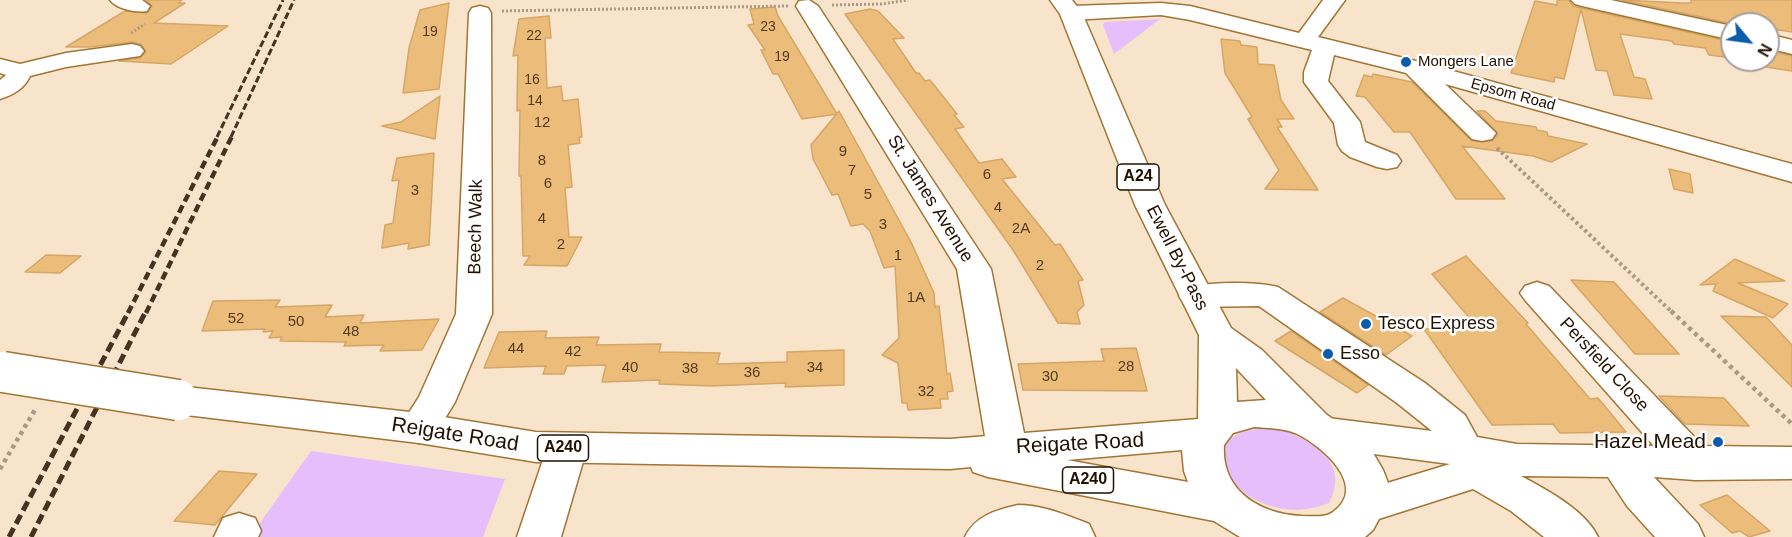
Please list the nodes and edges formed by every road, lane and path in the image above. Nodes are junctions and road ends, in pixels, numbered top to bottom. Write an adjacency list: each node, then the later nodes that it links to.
1 (908, 0): 5 (path)
2 (1138, 0): 7 (main road, Epsom Road)
3 (1334, 0): 11 (main road)
4 (1582, 0): 10 (main road)
5 (807, 6): 9 (path); 29 (main road, St. James Avenue)
6 (1066, 7): 7 (main road, Epsom Road); 20 (main road, Ewell By-Pass / A24)
7 (1161, 9): 11 (main road, Epsom Road)
8 (135, 10): 13 (path)
9 (480, 13): 26 (main road, Beech Walk)
10 (1720, 30)
11 (1314, 44): 15 (main road, Epsom Road); 18 (main road)
12 (132, 51): 13 (main road)
13 (95, 56): 14 (main road)
14 (10, 69): 16 (main road)
15 (1415, 69): 17 (main road); 19 (main road, Epsom Road)
16 (0, 91)
17 (1482, 133): 25 (path)
18 (1387, 160)
19 (1792, 173)
20 (1196, 296): 22 (main road, Ewell By-Pass / A24); 32 (main road)
21 (1559, 306): 35 (main road, Persfield Close)
22 (1217, 335): 27 (main road, Ewell By-Pass / A24); 28 (main road, Ewell By-Pass / A24)
23 (1, 372): 26 (main road, Reigate Road / A240, bridge)
24 (27, 422): 36 (path)
25 (1792, 424)
26 (419, 428): 30 (main road, Reigate Road / A240)
27 (1214, 428): 28 (main road, Ewell By-Pass / A24); 29 (main road, Reigate Road / A240); 37 (main road, Ewell By-Pass / A24)
28 (1322, 429): 32 (main road); 38 (main road, Ewell By-Pass / A24)
29 (1007, 447): 31 (main road, Reigate Road / A240)
30 (567, 448): 31 (main road, Reigate Road / A240); 39 (main road)
31 (950, 454): 37 (main road, Reigate Road / A240)
32 (1486, 460): 33 (main road); 38 (main road); 42 (main road)
33 (1621, 463): 35 (main road); 43 (main road)
34 (1792, 463): 35 (main road)
35 (1695, 464)
36 (0, 469)
37 (1238, 520): 38 (main road)
38 (1362, 520)
39 (539, 537)
40 (987, 537): 41 (main road)
41 (1072, 537)
42 (1576, 537)
43 (1682, 537)

